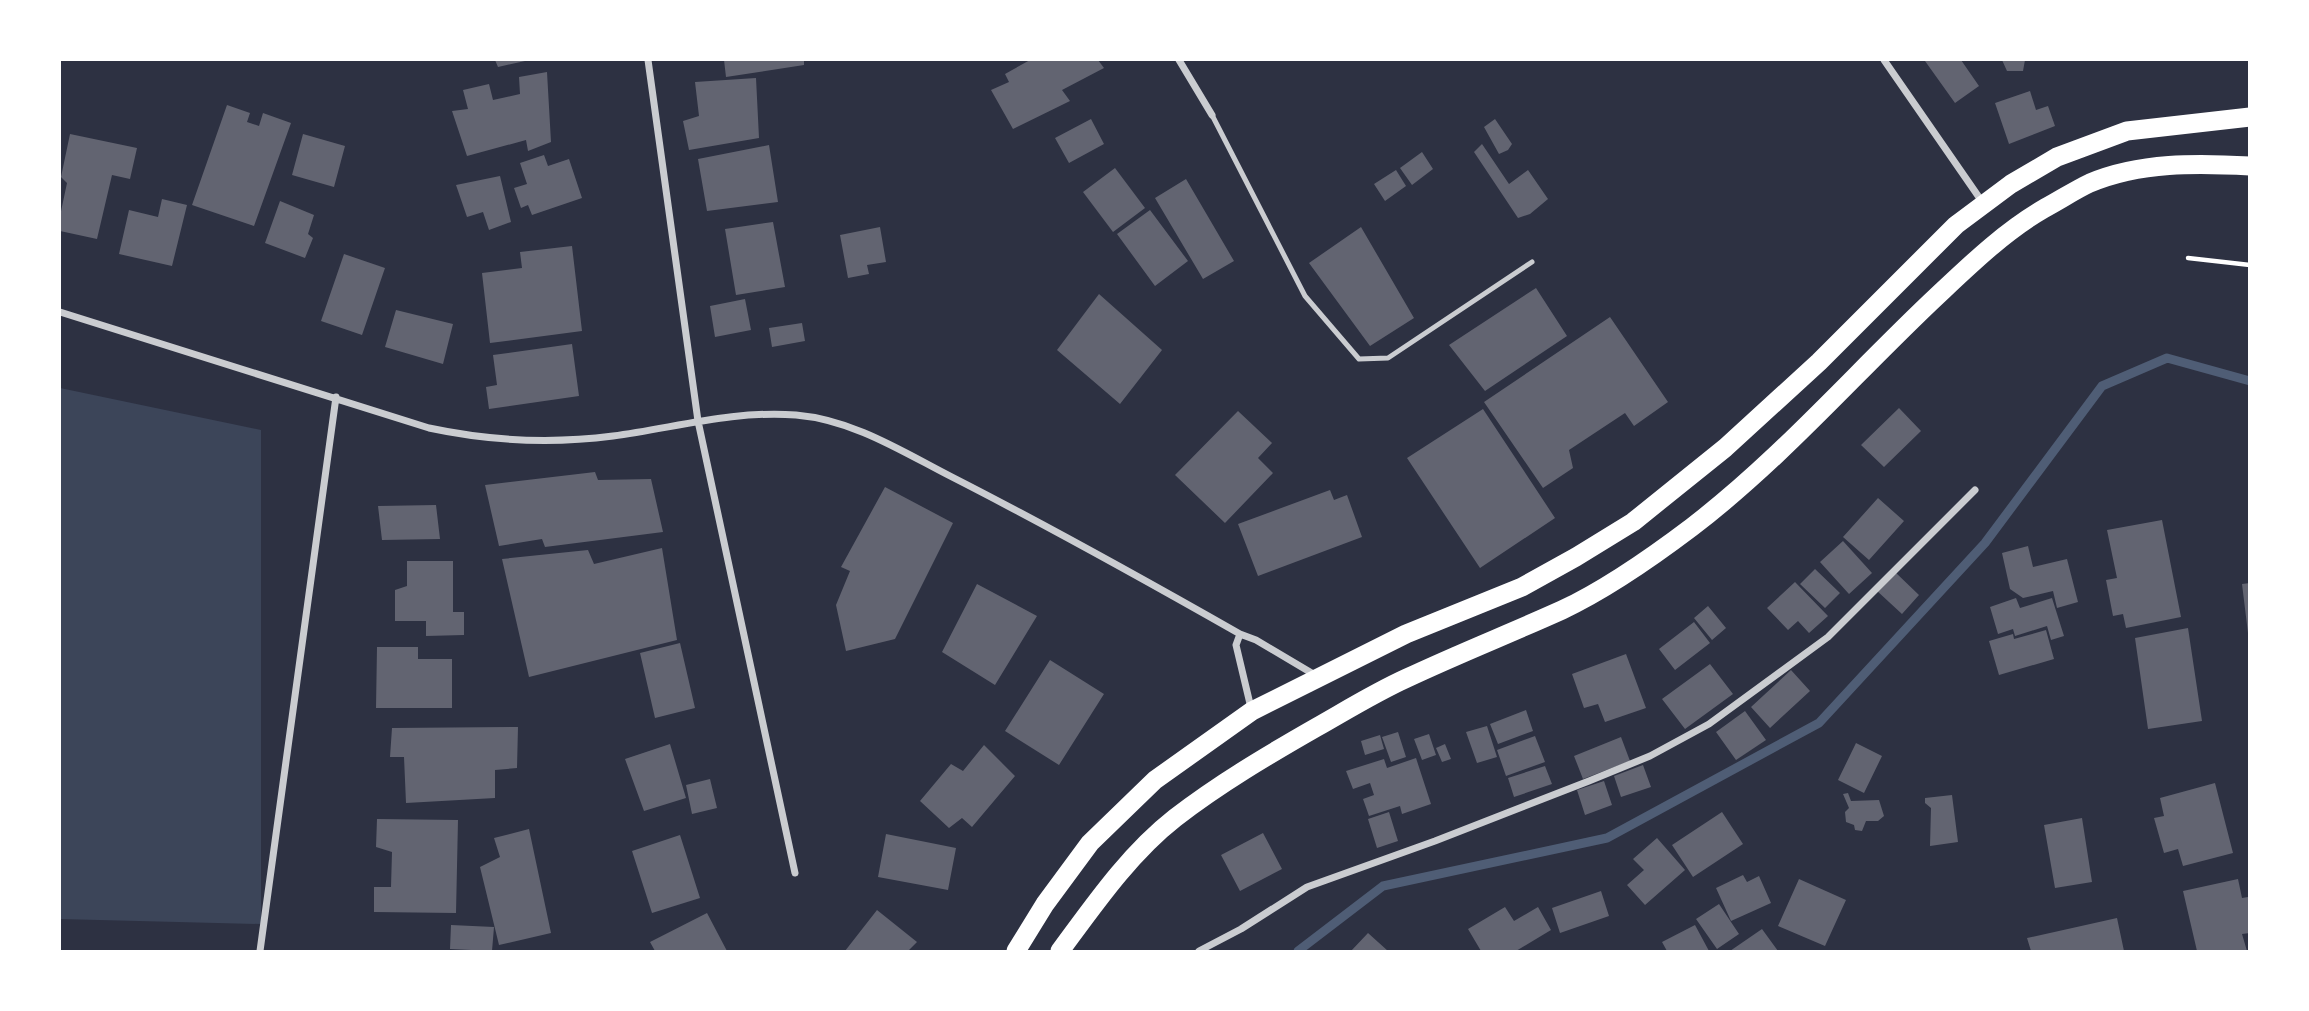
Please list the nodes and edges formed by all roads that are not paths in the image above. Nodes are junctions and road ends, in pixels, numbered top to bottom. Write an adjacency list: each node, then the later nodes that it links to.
1 (648, 60): 11 (street)
2 (1179, 60): 4 (street)
3 (1884, 60): 7 (street)
4 (1212, 115): 8 (lane)
5 (2249, 117): 7 (highway)
6 (2249, 166): 19 (highway)
7 (1984, 205): 14 (highway)
8 (1532, 262)
9 (60, 312): 10 (street)
10 (336, 397): 11 (street); 17 (street)
11 (698, 421): 13 (street); 16 (street)
12 (1975, 490): 20 (street)
13 (1240, 634): 14 (street); 15 (street)
14 (1317, 677): 15 (highway)
15 (1252, 711): 18 (highway)
16 (795, 873)
17 (260, 951)
18 (1016, 951)
19 (1060, 951)
20 (1199, 951)

